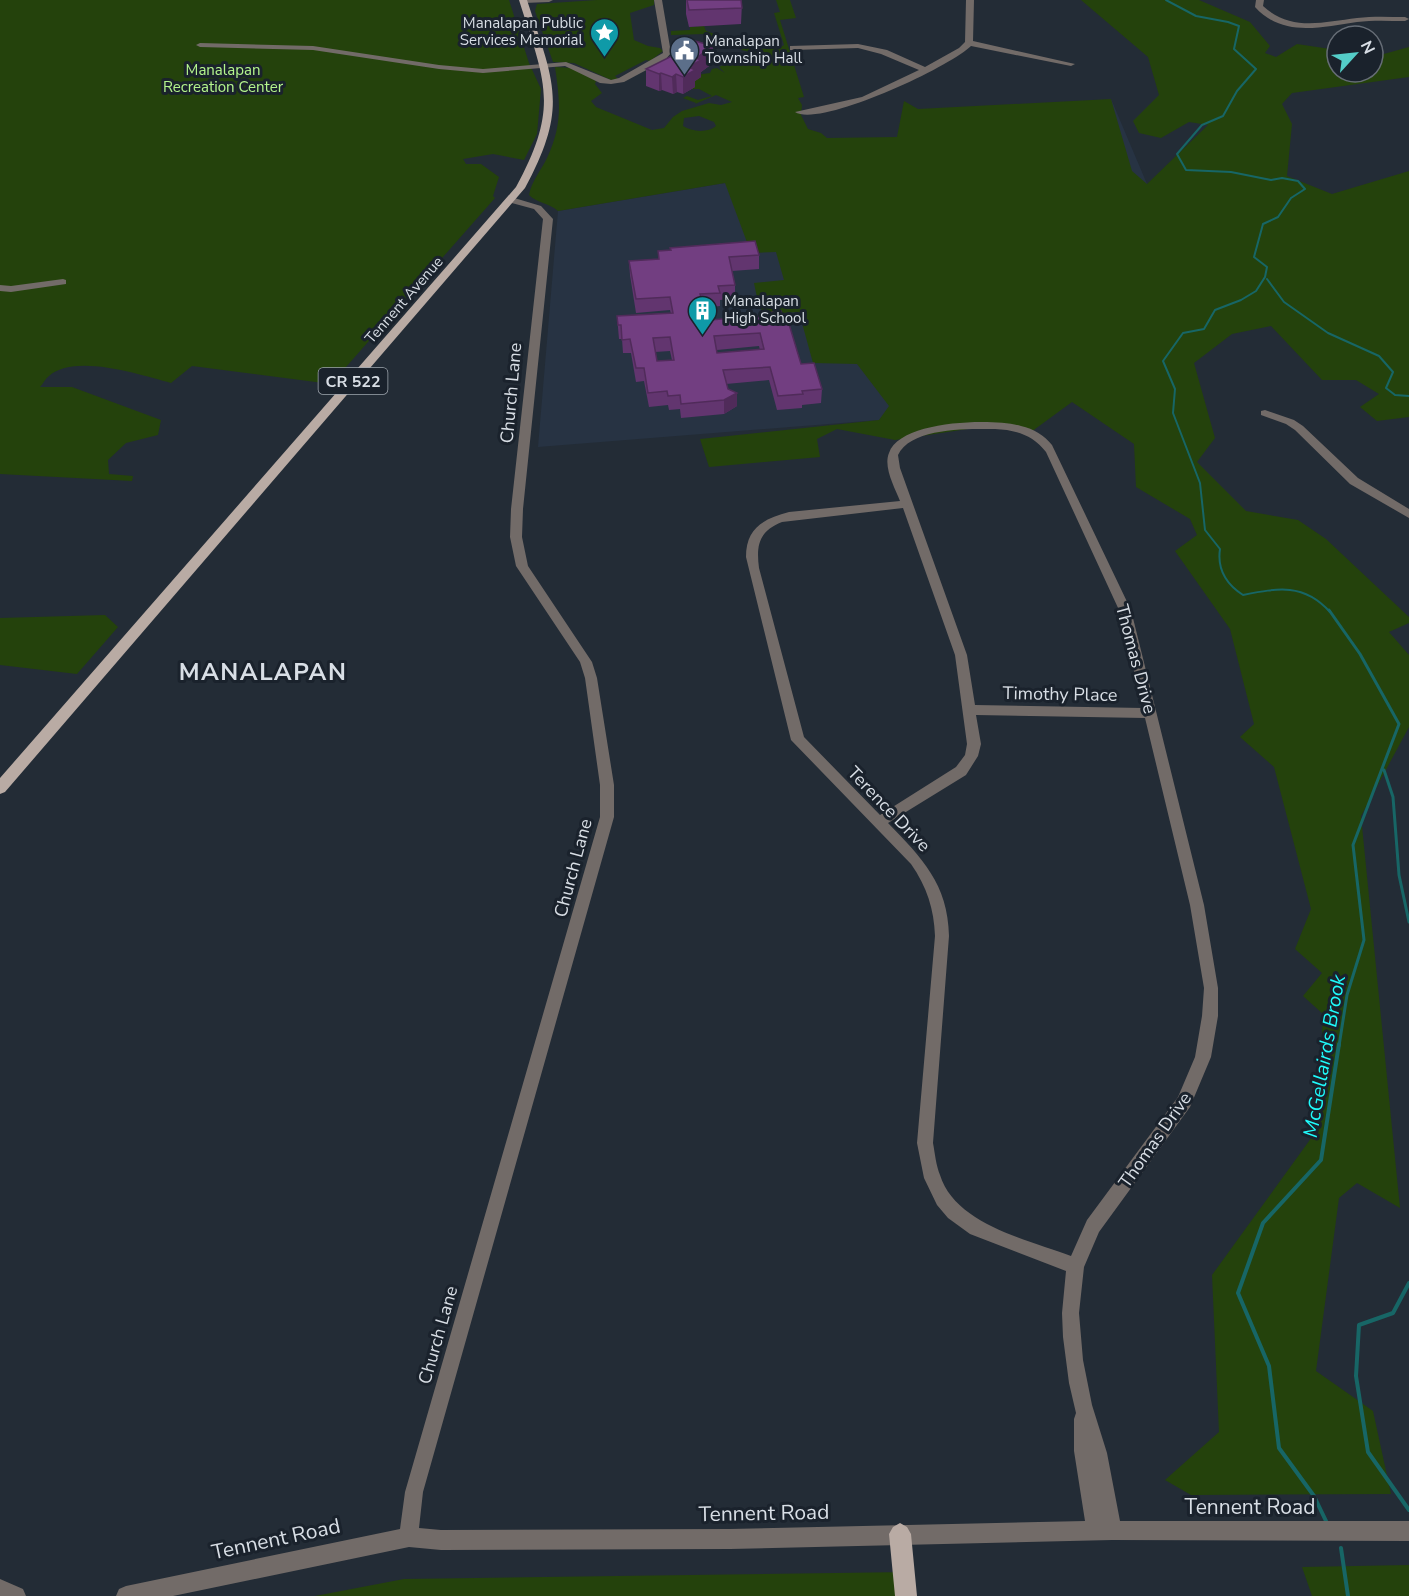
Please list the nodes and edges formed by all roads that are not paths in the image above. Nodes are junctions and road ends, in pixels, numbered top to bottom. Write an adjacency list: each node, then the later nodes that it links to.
1 (549, 0): 5 (street)
2 (658, 0): 11 (street)
3 (970, 0): 7 (street)
4 (1260, 0): 6 (street)
5 (523, 1): 11 (main road, Tennent Avenue / CR 522)
6 (1405, 19)
7 (969, 43): 10 (street); 12 (street)
8 (200, 45): 11 (street)
9 (793, 48): 12 (street)
10 (1071, 64)
11 (544, 66): 14 (main road, Tennent Avenue / CR 522)
12 (925, 70): 13 (street)
13 (799, 112)
14 (511, 200): 22 (main road, Tennent Avenue / CR 522); 28 (street, Church Lane)
15 (63, 282): 16 (street)
16 (0, 288)
17 (1264, 413): 19 (street)
18 (907, 504): 20 (street, Thomas Drive); 21 (street, Thomas Drive); 23 (street, Terence Drive)
19 (1409, 513)
20 (969, 710): 21 (street, Timothy Place); 23 (street, Thomas Drive)
21 (1151, 714): 24 (street, Thomas Drive)
22 (0, 788)
23 (879, 822): 24 (street, Terence Drive)
24 (1075, 1266): 25 (street, Thomas Drive)
25 (1104, 1531): 26 (street, Tennent Road); 27 (street, Tennent Road)
26 (1409, 1531)
27 (900, 1534): 28 (street, Tennent Road); 32 (main road)
28 (409, 1537): 31 (street, Tennent Road)
29 (0, 1589): 30 (street)
30 (16, 1596)
31 (126, 1596)
32 (906, 1596)

